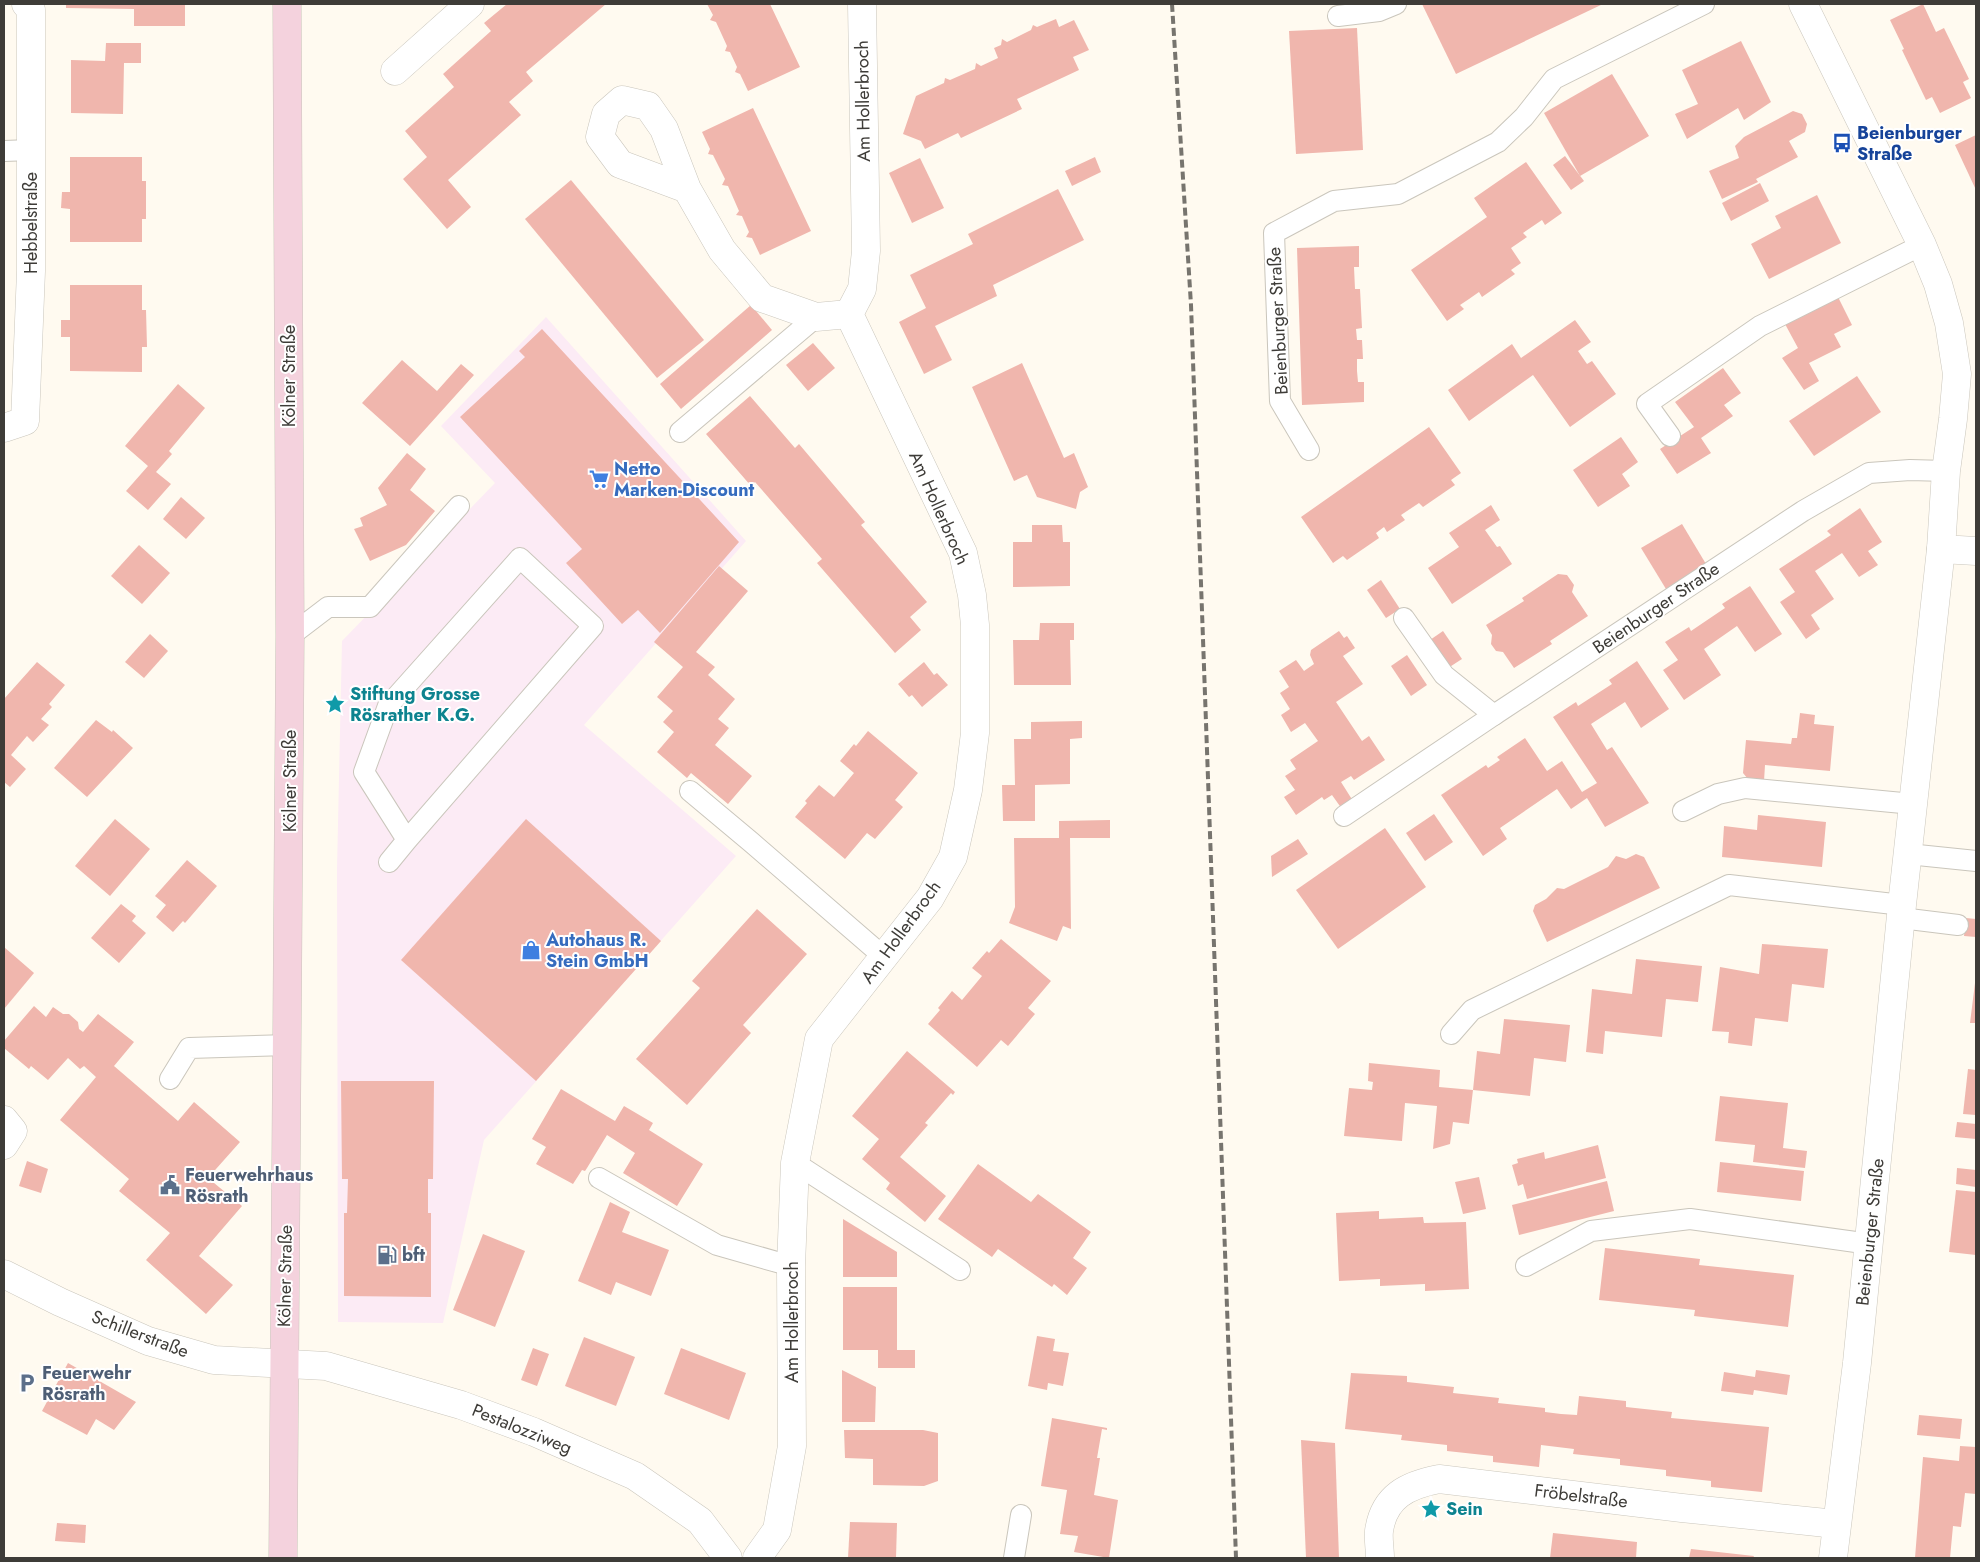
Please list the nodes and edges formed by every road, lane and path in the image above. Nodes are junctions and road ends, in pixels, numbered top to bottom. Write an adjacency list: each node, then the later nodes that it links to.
1 (26, 4): 10 (street, Hebbelstraße)
2 (287, 4): 25 (main road, Kölner Straße)
3 (470, 4): 9 (street)
4 (862, 4): 14 (street, Am Hollerbroch)
5 (1396, 4): 8 (lane)
6 (1704, 4): 19 (lane, Beienburger Straße)
7 (1803, 4): 13 (street, Beienburger Straße)
8 (1338, 16)
9 (395, 71)
10 (31, 150): 11 (lane); 16 (street, Hebbelstraße)
11 (4, 151)
12 (686, 189): 15 (street)
13 (1922, 245): 18 (lane); 20 (street, Beienburger Straße)
14 (849, 314): 15 (street); 37 (street, Am Hollerbroch)
15 (816, 317): 17 (lane)
16 (4, 428)
17 (680, 432)
18 (1670, 436)
19 (1309, 450)
20 (1946, 471): 22 (street, Beienburger Straße); 26 (lane, Beienburger Straße)
21 (459, 506): 25 (lane)
22 (1941, 549): 23 (street); 28 (street, Beienburger Straße)
23 (1976, 551)
24 (1404, 618): 26 (lane)
25 (290, 636): 39 (main road, Kölner Straße)
26 (1494, 715): 30 (lane, Beienburger Straße)
27 (690, 790): 37 (lane)
28 (1913, 804): 29 (lane); 32 (street, Beienburger Straße)
29 (1683, 811)
30 (1344, 816)
31 (407, 840): 31 (lane); 34 (lane)
32 (1908, 854): 33 (lane); 35 (street, Beienburger Straße)
33 (1976, 861)
34 (389, 862)
35 (1902, 912): 36 (lane); 38 (lane); 45 (street, Beienburger Straße)
36 (1958, 925)
37 (884, 957): 43 (street, Am Hollerbroch)
38 (1451, 1034)
39 (288, 1045): 40 (lane); 50 (main road, Kölner Straße)
40 (170, 1079)
41 (4, 1120): 42 (street)
42 (4, 1145)
43 (795, 1163): 46 (street, Am Hollerbroch); 48 (lane)
44 (599, 1178): 46 (lane)
45 (1870, 1244): 47 (lane); 52 (street, Beienburger Straße)
46 (791, 1266): 55 (street, Am Hollerbroch)
47 (1526, 1266)
48 (960, 1270)
49 (4, 1274): 50 (street, Schillerstraße)
50 (284, 1364): 53 (main road, Kölner Straße); 54 (street, Pestalozziweg)
51 (1021, 1515): 56 (lane)
52 (1836, 1524): 57 (street, Fröbelstraße); 58 (street, Beienburger Straße)
53 (283, 1558)
54 (728, 1558)
55 (757, 1558)
56 (1014, 1558)
57 (1380, 1558)
58 (1832, 1558)

